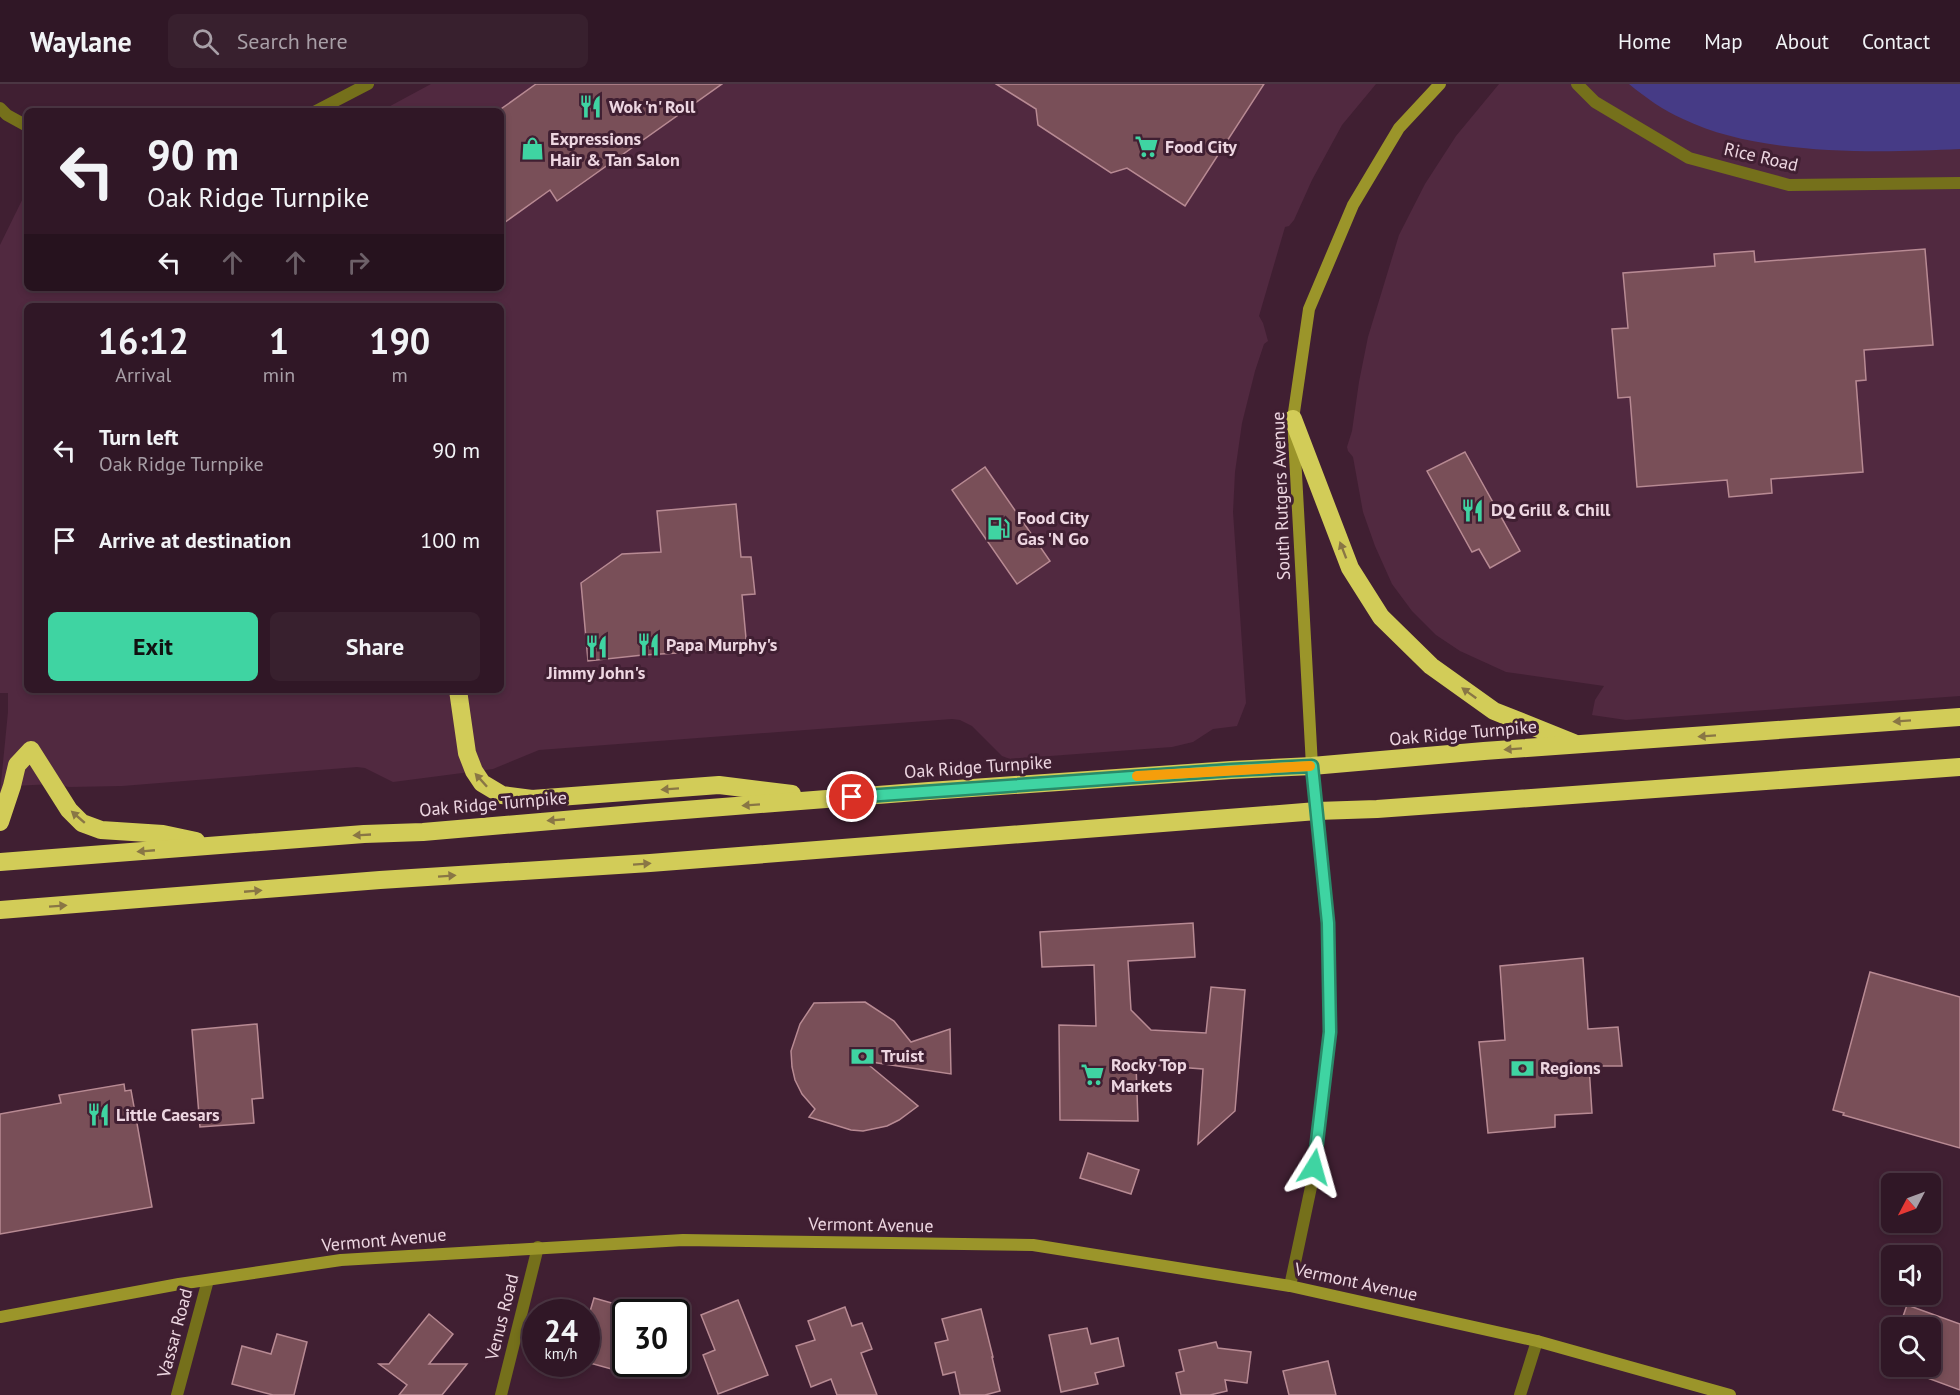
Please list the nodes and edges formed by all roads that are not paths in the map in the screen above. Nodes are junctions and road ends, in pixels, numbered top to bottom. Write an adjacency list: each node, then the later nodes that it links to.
1 (368, 84): 5 (street)
2 (1440, 84): 8 (street, South Rutgers Avenue)
3 (1577, 84): 7 (street, Rice Road)
4 (0, 108): 6 (street)
5 (322, 108)
6 (24, 124)
7 (1960, 183)
8 (1293, 419): 11 (highway, one-way to 8); 12 (street, South Rutgers Avenue)
9 (458, 693): 14 (highway, one-way to 9)
10 (1960, 717): 11 (highway, Oak Ridge Turnpike, one-way to 11)
11 (1579, 745): 12 (highway, Oak Ridge Turnpike, one-way to 12)
12 (1312, 766): 14 (highway, Oak Ridge Turnpike); 15 (street)
13 (1960, 767): 15 (highway)
14 (832, 799): 17 (highway, Oak Ridge Turnpike, one-way to 17)
15 (1317, 812): 19 (highway, one-way to 15); 22 (street)
16 (0, 822): 17 (highway, one-way to 16)
17 (215, 846): 18 (highway, Oak Ridge Turnpike, one-way to 18)
18 (0, 862)
19 (0, 910)
20 (538, 1247): 21 (street, Vermont Avenue); 22 (street, Vermont Avenue); 26 (street, Venus Road)
21 (208, 1280): 23 (street, Vermont Avenue); 25 (street, Vassar Road)
22 (1290, 1286): 24 (street, Vermont Avenue)
23 (0, 1317)
24 (1537, 1341): 27 (street); 28 (street, Vermont Avenue)
25 (177, 1395)
26 (501, 1395)
27 (1520, 1395)
28 (1730, 1395)

